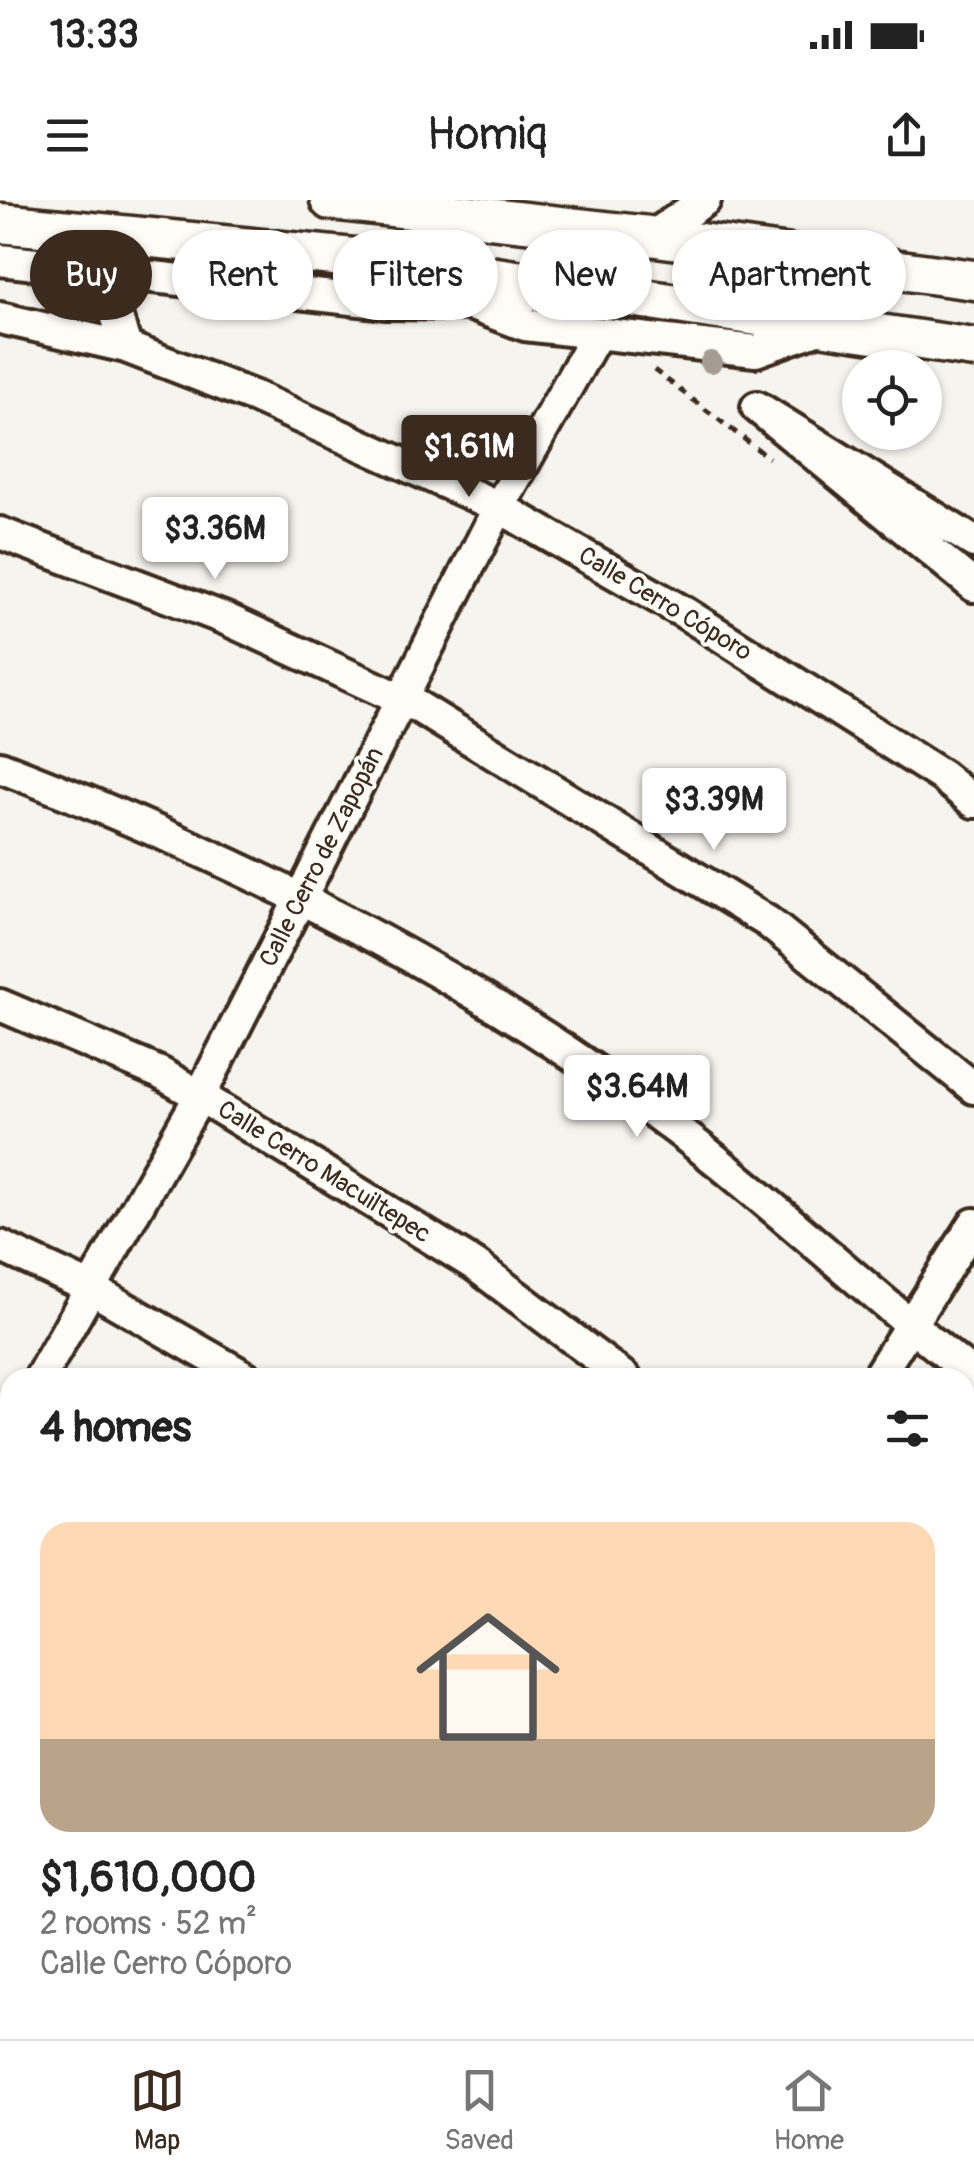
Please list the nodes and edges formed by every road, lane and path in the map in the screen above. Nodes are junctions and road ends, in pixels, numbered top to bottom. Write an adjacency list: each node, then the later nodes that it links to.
1 (330, 200): 4 (main road)
2 (705, 200): 5 (street)
3 (0, 222): 7 (main road)
4 (596, 230)
5 (652, 234)
6 (652, 236): 11 (main road)
7 (333, 256)
8 (0, 260): 9 (street)
9 (30, 263)
10 (152, 277): 12 (street)
11 (974, 280)
12 (333, 296)
13 (652, 300): 17 (main road)
14 (498, 315): 18 (street)
15 (0, 318): 19 (street, Calle Cerro Cóporo)
16 (118, 320): 19 (street)
17 (825, 326): 18 (street); 20 (main road)
18 (597, 334): 21 (street, Calle Cerro de Zapopán)
19 (126, 347): 21 (street, Calle Cerro Cóporo)
20 (974, 348)
21 (499, 507): 25 (street, Calle Cerro de Zapopán); 27 (street, Calle Cerro Cóporo)
22 (0, 532): 25 (street)
23 (974, 542): 24 (street)
24 (974, 586)
25 (402, 700): 28 (street, Calle Cerro de Zapopán); 30 (street)
26 (0, 766): 28 (street)
27 (974, 802)
28 (303, 898): 31 (street, Calle Cerro de Zapopán); 35 (street)
29 (0, 1005): 31 (street, Calle Cerro Macuiltepec)
30 (974, 1088)
31 (200, 1096): 34 (street, Calle Cerro de Zapopán); 38 (street, Calle Cerro Macuiltepec)
32 (974, 1224): 35 (street)
33 (0, 1246): 34 (street)
34 (90, 1288): 36 (street, Calle Cerro de Zapopán); 37 (street)
35 (909, 1326): 39 (street); 40 (street)
36 (46, 1368)
37 (230, 1368)
38 (613, 1368)
39 (883, 1368)
40 (964, 1368)

